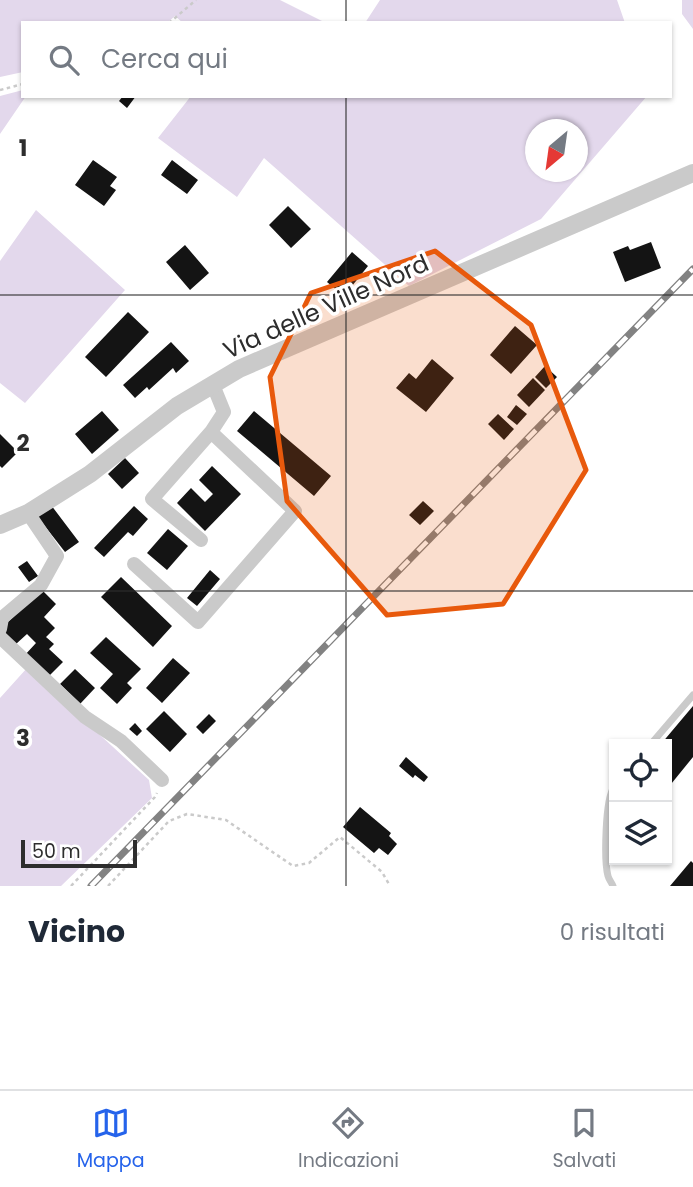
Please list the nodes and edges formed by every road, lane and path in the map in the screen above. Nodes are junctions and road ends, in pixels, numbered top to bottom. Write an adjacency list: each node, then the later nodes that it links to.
1 (195, 0): 2 (path)
2 (171, 21)
3 (21, 85): 4 (path)
4 (0, 90)
5 (693, 173): 6 (street, Via delle Ville Nord)
6 (213, 385): 7 (street); 8 (street, Via delle Ville Nord)
7 (211, 432): 10 (street); 11 (street)
8 (29, 513): 9 (street, Via delle Ville Nord); 12 (street)
9 (0, 525)
10 (201, 540)
11 (134, 564)
12 (0, 629)
13 (0, 637): 16 (street)
14 (693, 695): 15 (lane)
15 (655, 739)
16 (162, 780): 18 (path)
17 (609, 800): 21 (lane)
18 (71, 886)
19 (108, 886): 20 (path)
20 (390, 886)
21 (613, 886)

